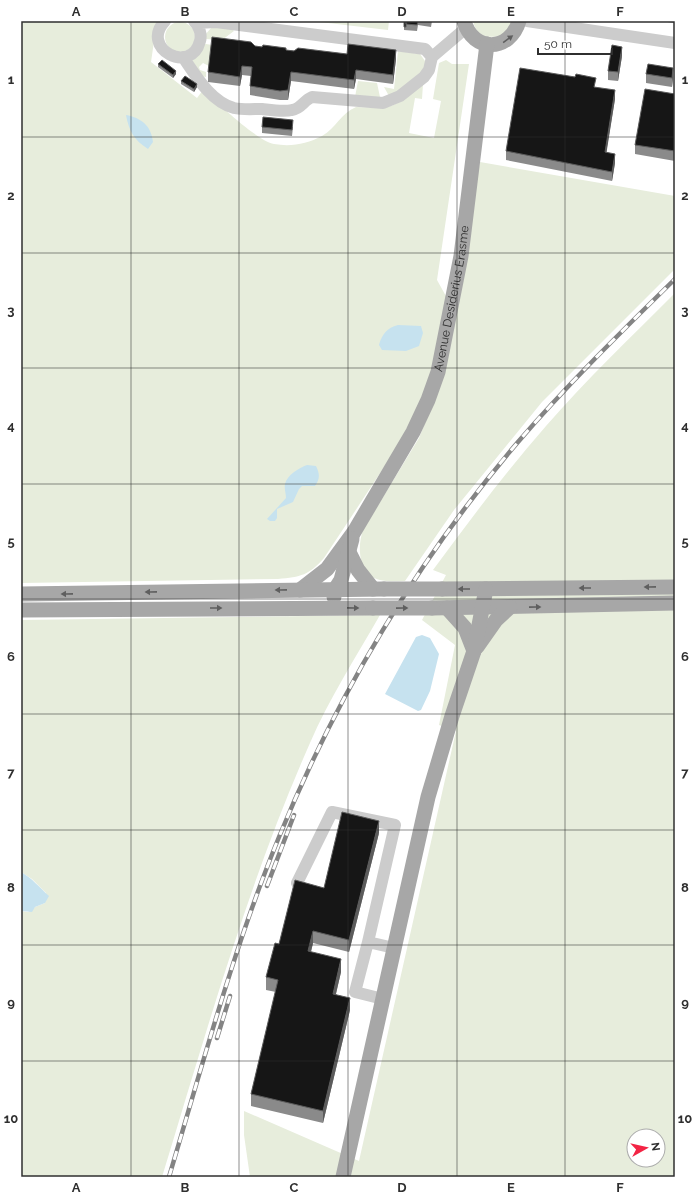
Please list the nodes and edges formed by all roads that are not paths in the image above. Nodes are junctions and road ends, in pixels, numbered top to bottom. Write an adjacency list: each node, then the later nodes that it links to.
1 (165, 21): 8 (street)
2 (519, 21): 7 (main road, one-way to 2)
3 (527, 21): 6 (street)
4 (195, 22): 8 (street); 9 (street)
5 (465, 25): 7 (main road); 9 (street)
6 (675, 43)
7 (487, 44): 10 (main road, Avenue Desiderius Erasme)
8 (183, 57): 9 (street)
9 (432, 57)
10 (354, 532): 11 (main road); 12 (main road)
11 (349, 552): 14 (main road); 17 (main road)
12 (326, 570): 16 (main road); 17 (main road)
13 (675, 586): 15 (main road, one-way to 15)
14 (378, 589): 15 (main road, one-way to 14, bridge); 17 (main road)
15 (486, 589): 20 (main road)
16 (300, 590): 17 (main road); 18 (main road, one-way to 18)
17 (334, 591): 22 (main road)
18 (21, 594)
19 (675, 603): 21 (main road, one-way to 19)
20 (482, 607): 21 (main road); 23 (main road); 25 (main road)
21 (510, 607): 25 (main road)
22 (334, 608): 23 (main road, one-way to 23, bridge); 24 (main road, one-way to 22)
23 (447, 608): 25 (main road)
24 (21, 610)
25 (474, 651): 28 (main road)
26 (297, 883): 27 (street)
27 (368, 942): 28 (street); 29 (street)
28 (394, 948): 29 (main road)
29 (383, 999): 30 (main road)
30 (344, 1174)

